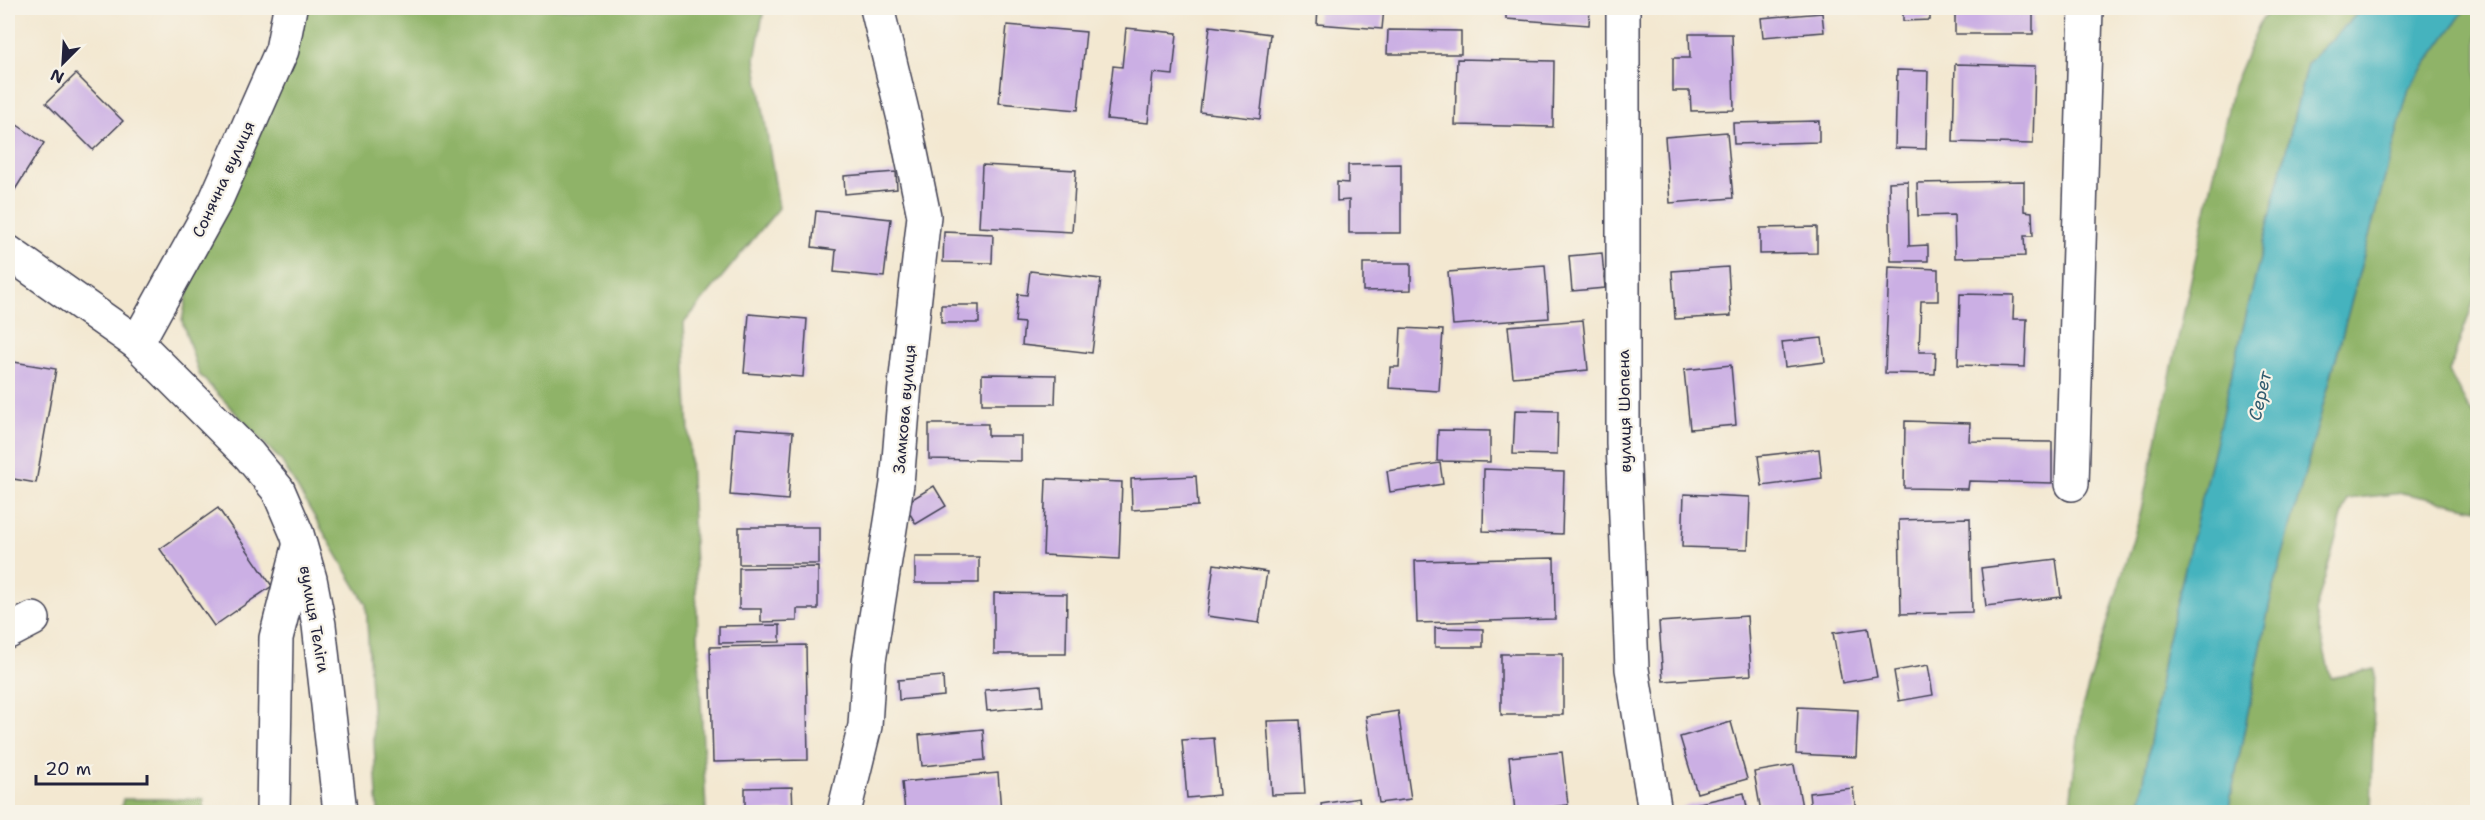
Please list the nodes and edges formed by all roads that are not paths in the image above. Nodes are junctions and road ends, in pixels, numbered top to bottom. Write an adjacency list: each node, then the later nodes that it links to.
1 (290, 8): 6 (street, Сонячна вулиця)
2 (877, 8): 11 (street, Замкова вулиця)
3 (1623, 8): 12 (street, вулиця Шопена)
4 (2086, 8): 7 (street)
5 (8, 252): 6 (street)
6 (137, 343): 8 (street, вулиця Теліги)
7 (2072, 484)
8 (300, 543): 9 (street); 10 (street, вулиця Теліги)
9 (273, 813)
10 (340, 813)
11 (844, 813)
12 (1655, 813)

